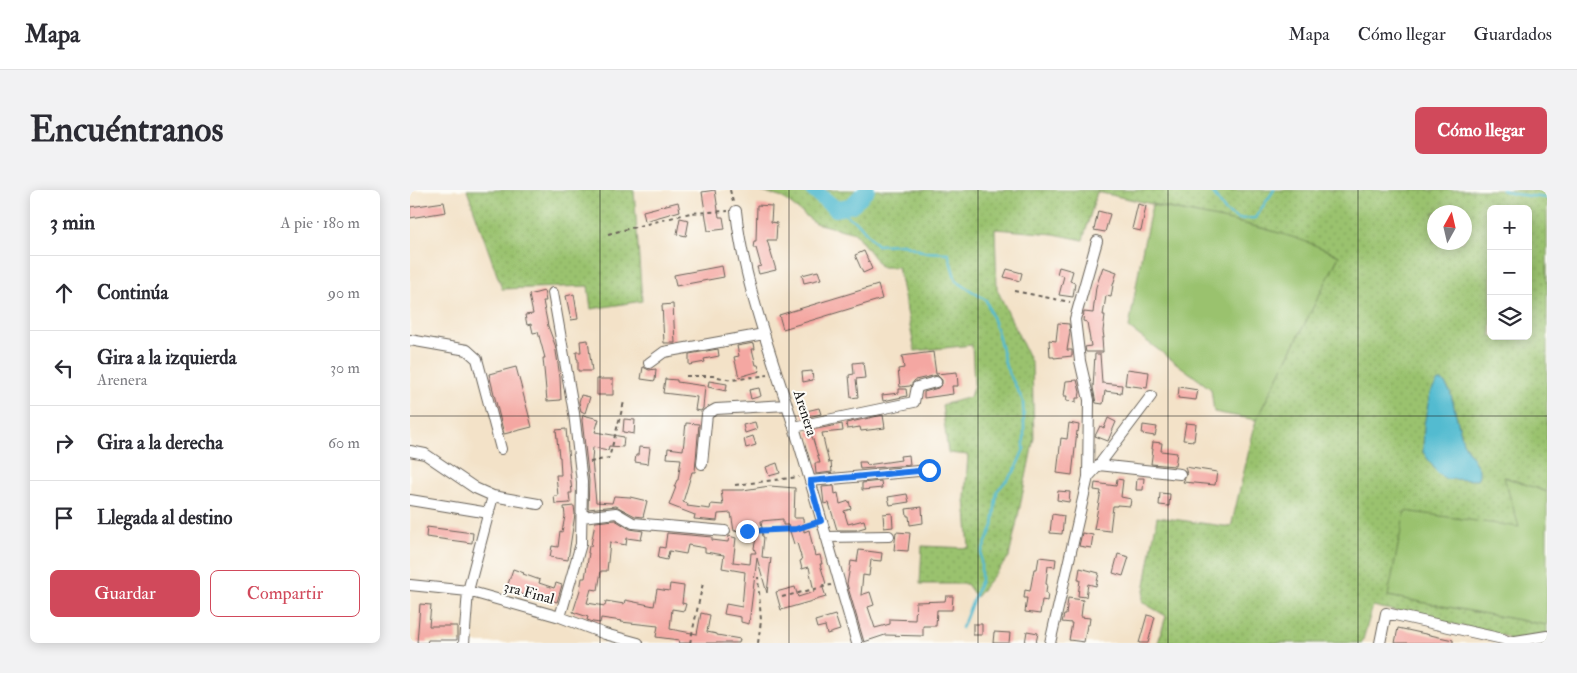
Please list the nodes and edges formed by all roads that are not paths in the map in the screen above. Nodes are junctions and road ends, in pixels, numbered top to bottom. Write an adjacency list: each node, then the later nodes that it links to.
1 (736, 211): 4 (street, Arenera)
2 (1097, 241): 17 (street)
3 (553, 293): 23 (street)
4 (764, 334): 6 (street); 9 (street, Arenera)
5 (410, 340): 11 (street)
6 (649, 363)
7 (936, 382): 10 (street)
8 (1151, 396): 14 (street)
9 (787, 405): 10 (street, Arenera); 13 (street)
10 (794, 427): 18 (street, Arenera)
11 (501, 449)
12 (410, 451): 19 (street)
13 (702, 464)
14 (1100, 465): 16 (street); 17 (street)
15 (929, 470): 18 (street)
16 (1180, 474)
17 (1088, 477): 36 (street)
18 (809, 478): 26 (street, Arenera)
19 (493, 496): 21 (street); 22 (street)
20 (410, 500): 22 (street)
21 (538, 504)
22 (488, 513): 28 (street)
23 (582, 517): 24 (street); 29 (street)
24 (725, 531)
25 (889, 536): 26 (street)
26 (826, 537): 35 (street, Arenera)
27 (410, 585): 28 (street, 3ra Final)
28 (468, 591): 29 (street, 3ra Final); 33 (street)
29 (560, 617): 31 (street, 3ra Final)
30 (1547, 636): 32 (street)
31 (605, 638): 34 (street, 3ra Final)
32 (1505, 641): 37 (street)
33 (464, 643)
34 (638, 643)
35 (857, 643)
36 (1050, 643)
37 (1380, 643)

